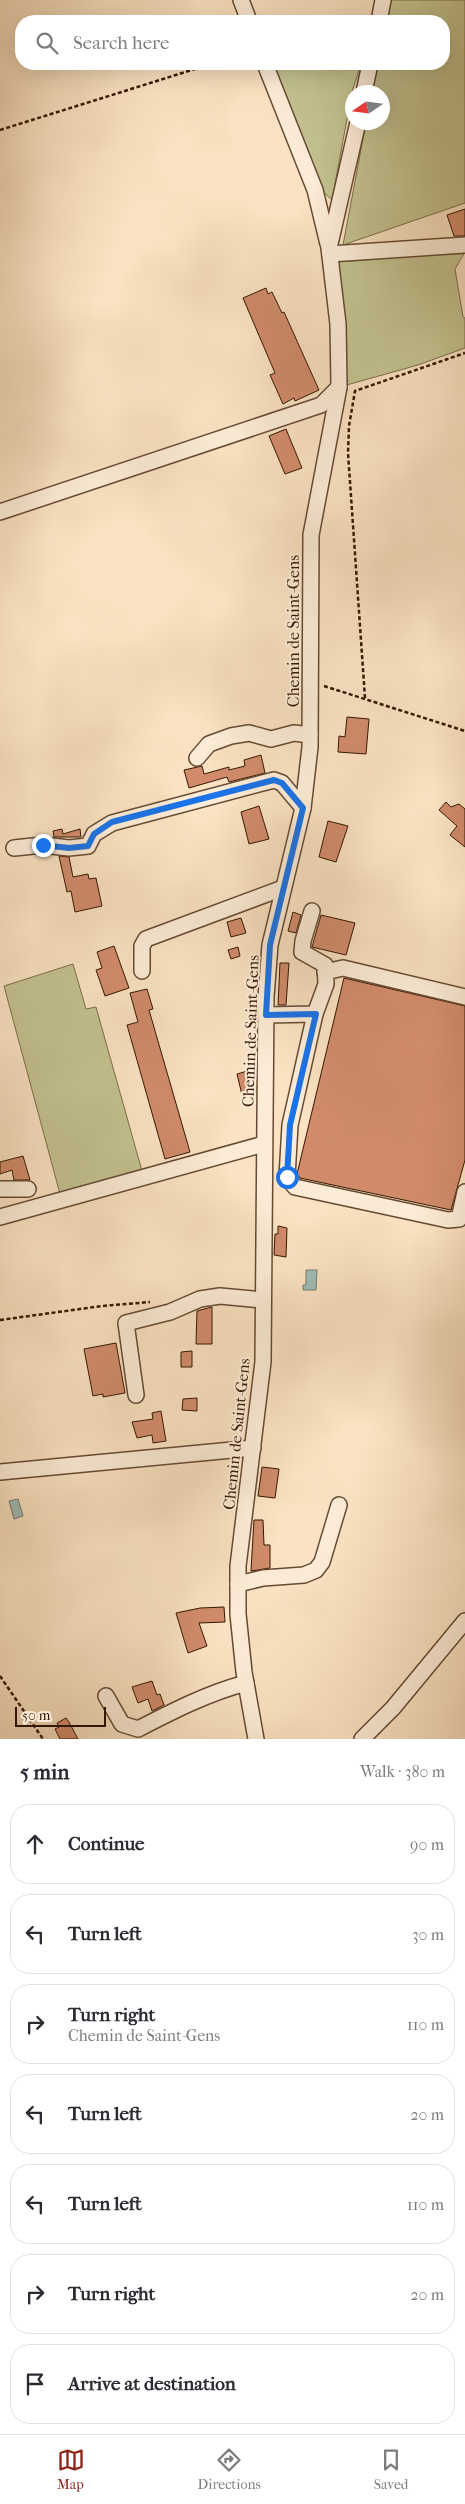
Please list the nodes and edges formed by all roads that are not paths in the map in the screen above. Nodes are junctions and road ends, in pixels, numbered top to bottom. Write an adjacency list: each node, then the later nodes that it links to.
1 (241, 0): 3 (street)
2 (383, 0): 4 (street)
3 (247, 15)
4 (380, 15)
5 (267, 70): 10 (street)
6 (369, 70): 7 (street)
7 (366, 85)
8 (356, 130): 10 (street, Chemin de Saint-Gens)
9 (465, 245): 10 (street)
10 (330, 251): 11 (street, Chemin de Saint-Gens)
11 (339, 387): 12 (street); 13 (street, Chemin de Saint-Gens)
12 (0, 512)
13 (310, 735): 14 (street); 15 (street, Chemin de Saint-Gens)
14 (197, 758)
15 (303, 808): 16 (street); 17 (street, Chemin de Saint-Gens)
16 (14, 848)
17 (283, 888): 19 (street); 23 (street, Chemin de Saint-Gens)
18 (312, 911): 20 (street)
19 (142, 971)
20 (326, 972): 21 (street); 22 (street)
21 (465, 997)
22 (316, 1014): 23 (street); 29 (street)
23 (266, 1015): 24 (street, Chemin de Saint-Gens)
24 (264, 1144): 28 (street); 30 (street, Chemin de Saint-Gens)
25 (0, 1189): 26 (street)
26 (28, 1189)
27 (465, 1192): 29 (street)
28 (0, 1217)
29 (462, 1220)
30 (263, 1300): 31 (street); 32 (street, Chemin de Saint-Gens)
31 (136, 1395)
32 (253, 1448): 33 (street); 35 (street, Chemin de Saint-Gens)
33 (0, 1472)
34 (339, 1505): 35 (street)
35 (238, 1584): 37 (street, Chemin de Saint-Gens)
36 (465, 1621): 40 (street)
37 (246, 1684): 38 (street); 39 (street, Chemin de Saint-Gens)
38 (106, 1696)
39 (256, 1739)
40 (362, 1739)

